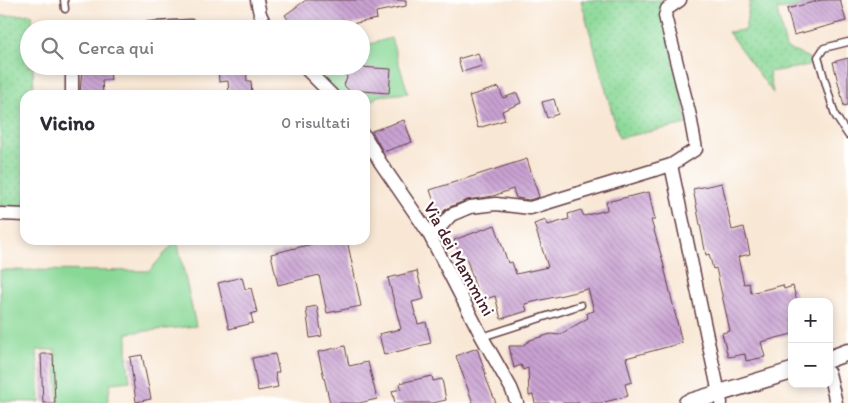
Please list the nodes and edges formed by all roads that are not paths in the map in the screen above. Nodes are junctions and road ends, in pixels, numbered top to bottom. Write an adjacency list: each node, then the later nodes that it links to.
1 (64, 0): 4 (lane)
2 (257, 0): 5 (street)
3 (680, 0): 13 (street)
4 (65, 9)
5 (263, 20)
6 (848, 42): 11 (lane)
7 (72, 75): 9 (street)
8 (312, 75): 10 (street)
9 (72, 90)
10 (327, 90)
11 (848, 135)
12 (370, 145): 16 (street, Via dei Mammini)
13 (671, 165): 16 (street); 23 (street)
14 (0, 214): 15 (street)
15 (20, 215)
16 (431, 237): 18 (street, Via dei Mammini)
17 (581, 306): 18 (lane)
18 (482, 337): 24 (street, Via dei Mammini)
19 (848, 354): 20 (street)
20 (833, 359)
21 (788, 372): 23 (street)
22 (832, 388): 26 (street)
23 (720, 398): 25 (street)
24 (517, 403)
25 (687, 403)
26 (836, 403)

